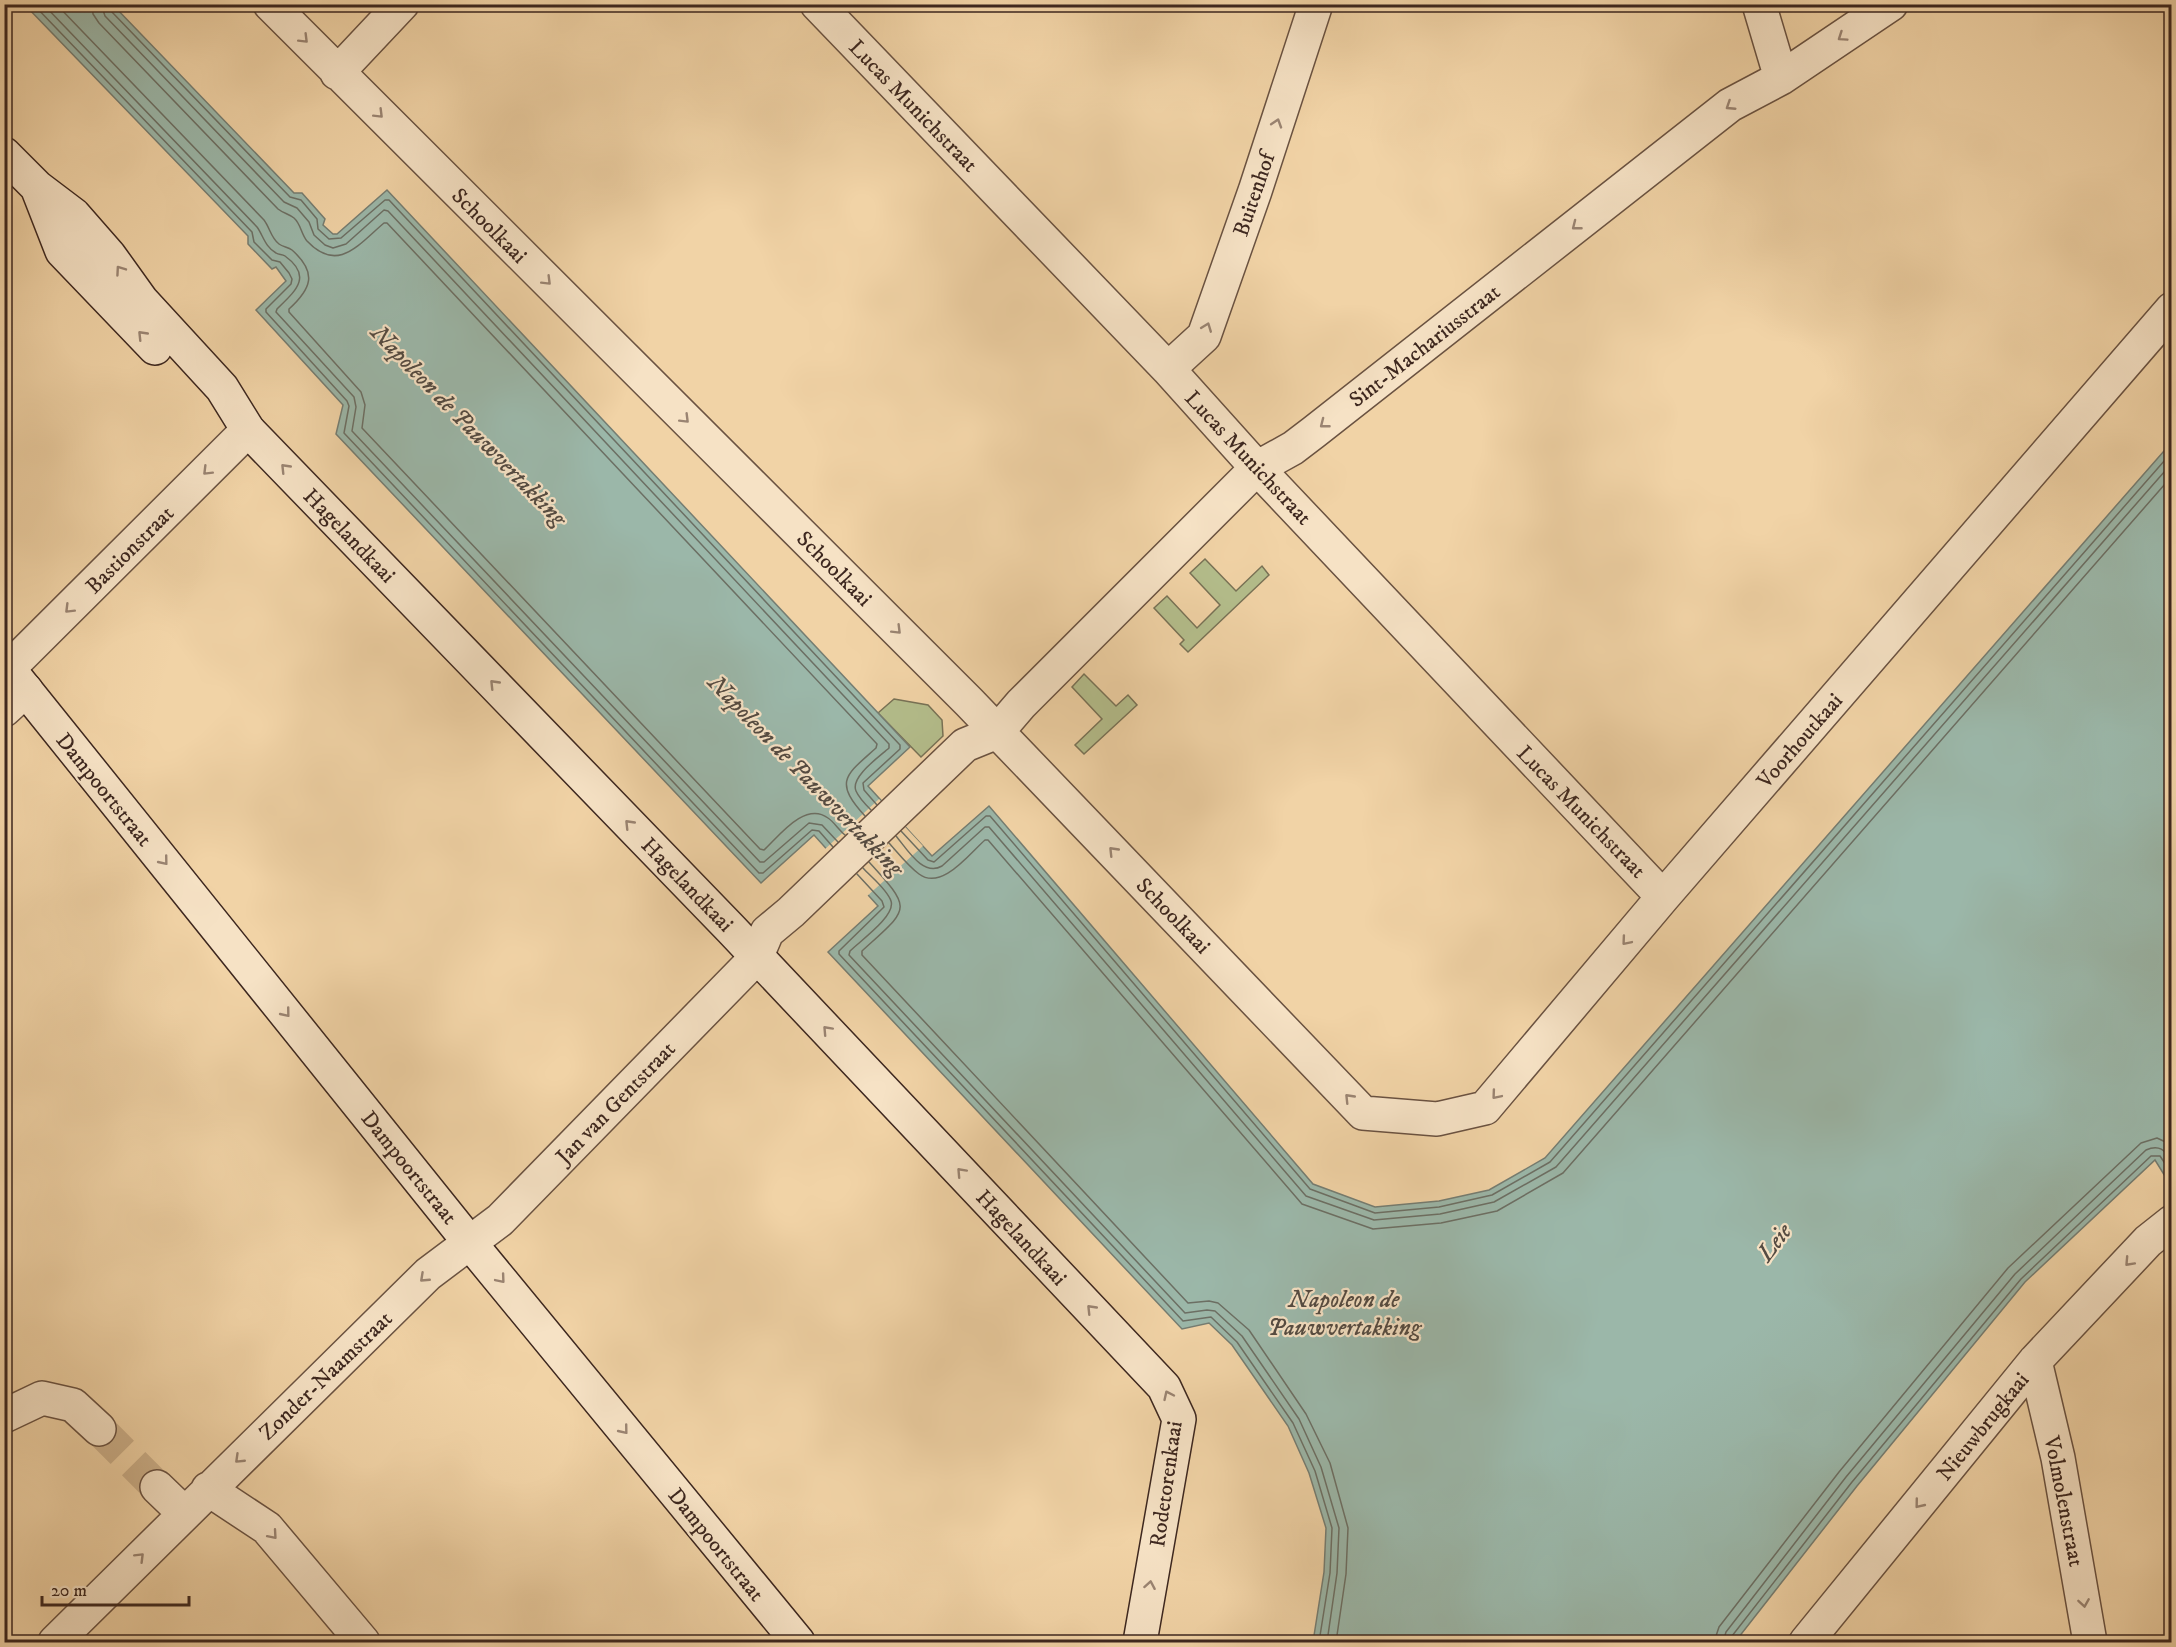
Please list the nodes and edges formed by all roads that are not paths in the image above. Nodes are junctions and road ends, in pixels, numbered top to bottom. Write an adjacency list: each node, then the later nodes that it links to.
1 (270, 4): 7 (street, Schoolkaai, one-way to 7)
2 (402, 4): 7 (street)
3 (1316, 4): 11 (street, Buitenhof, one-way to 3)
4 (1759, 4): 8 (street)
5 (1891, 4): 8 (street, Sint-Machariusstraat, one-way to 8)
6 (832, 10): 11 (street, Lucas Munichstraat)
7 (337, 73): 15 (street, Schoolkaai, one-way to 15)
8 (1781, 78): 13 (street, Sint-Machariusstraat, one-way to 13)
9 (4, 154): 12 (street, Hagelandkaai, one-way to 9)
10 (2172, 309): 16 (street, Voorhoutkaai)
11 (1168, 369): 13 (street, Lucas Munichstraat)
12 (248, 430): 14 (street, Bastionstraat, one-way to 14); 17 (street, Hagelandkaai, one-way to 12)
13 (1257, 468): 15 (street, Sint-Machariusstraat); 16 (street, Lucas Munichstraat)
14 (11, 683): 20 (street, Dampoortstraat, one-way to 20)
15 (997, 732): 17 (street, Jan van Gentstraat); 18 (street, Schoolkaai, one-way to 15)
16 (1663, 897): 18 (street, Voorhoutkaai, one-way to 18)
17 (756, 957): 20 (street, Jan van Gentstraat); 21 (street, Hagelandkaai, one-way to 17)
18 (1401, 1116)
19 (2172, 1222): 22 (street, Nieuwbrugkaai, one-way to 22)
20 (470, 1243): 26 (street, Zonder-Naamstraat, one-way to 26); 30 (street, Dampoortstraat, one-way to 30)
21 (1123, 1343): 31 (street, Rodetorenkaai, one-way to 21)
22 (2035, 1361): 32 (street, Nieuwbrugkaai, one-way to 32); 33 (street, Volmolenstraat, one-way to 33)
23 (4, 1416): 24 (street)
24 (99, 1429)
25 (157, 1487): 27 (street)
26 (208, 1489): 27 (street, Zonder-Naamstraat); 29 (street, one-way to 29)
27 (184, 1513): 28 (street, Zonder-Naamstraat, one-way to 27)
28 (55, 1642)
29 (363, 1642)
30 (798, 1642)
31 (1140, 1642)
32 (1806, 1642)
33 (2090, 1642)

